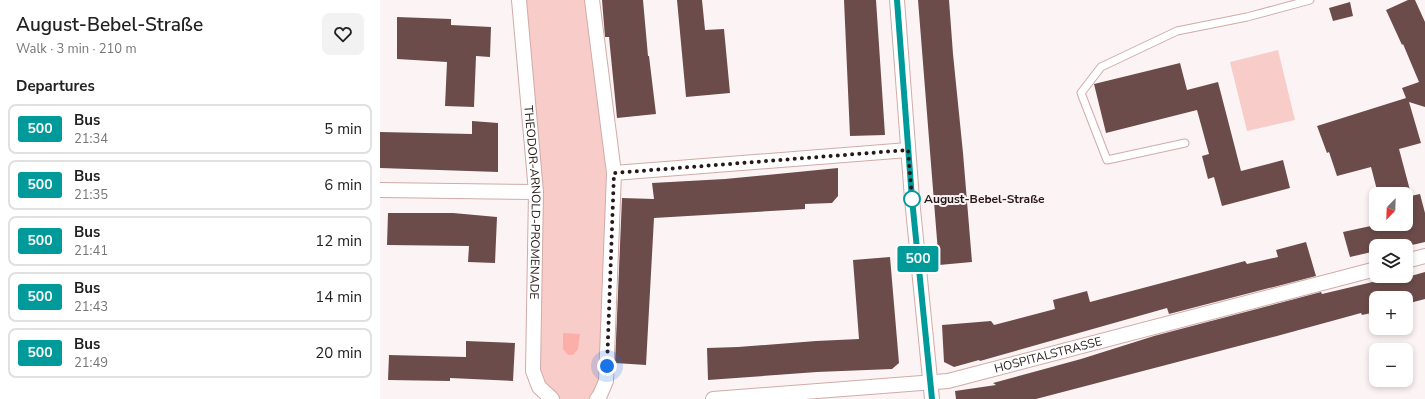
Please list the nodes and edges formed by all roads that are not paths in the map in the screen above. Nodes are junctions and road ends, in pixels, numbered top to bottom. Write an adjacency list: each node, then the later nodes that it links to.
1 (519, 0): 9 (street, THEODOR-ARNOLD-PROMENADE)
2 (592, 0): 7 (street)
3 (897, 0): 6 (street)
4 (1310, 0): 5 (lane)
5 (1185, 143)
6 (908, 150): 7 (street); 13 (street)
7 (614, 173): 15 (street)
8 (380, 190): 9 (street)
9 (536, 192): 14 (street, THEODOR-ARNOLD-PROMENADE)
10 (1425, 256): 11 (street)
11 (1413, 259)
12 (1369, 270): 13 (street, HOSPITALSTRASSE)
13 (930, 383): 16 (street, HOSPITALSTRASSE); 17 (street)
14 (552, 399)
15 (597, 399)
16 (713, 399)
17 (932, 399)

